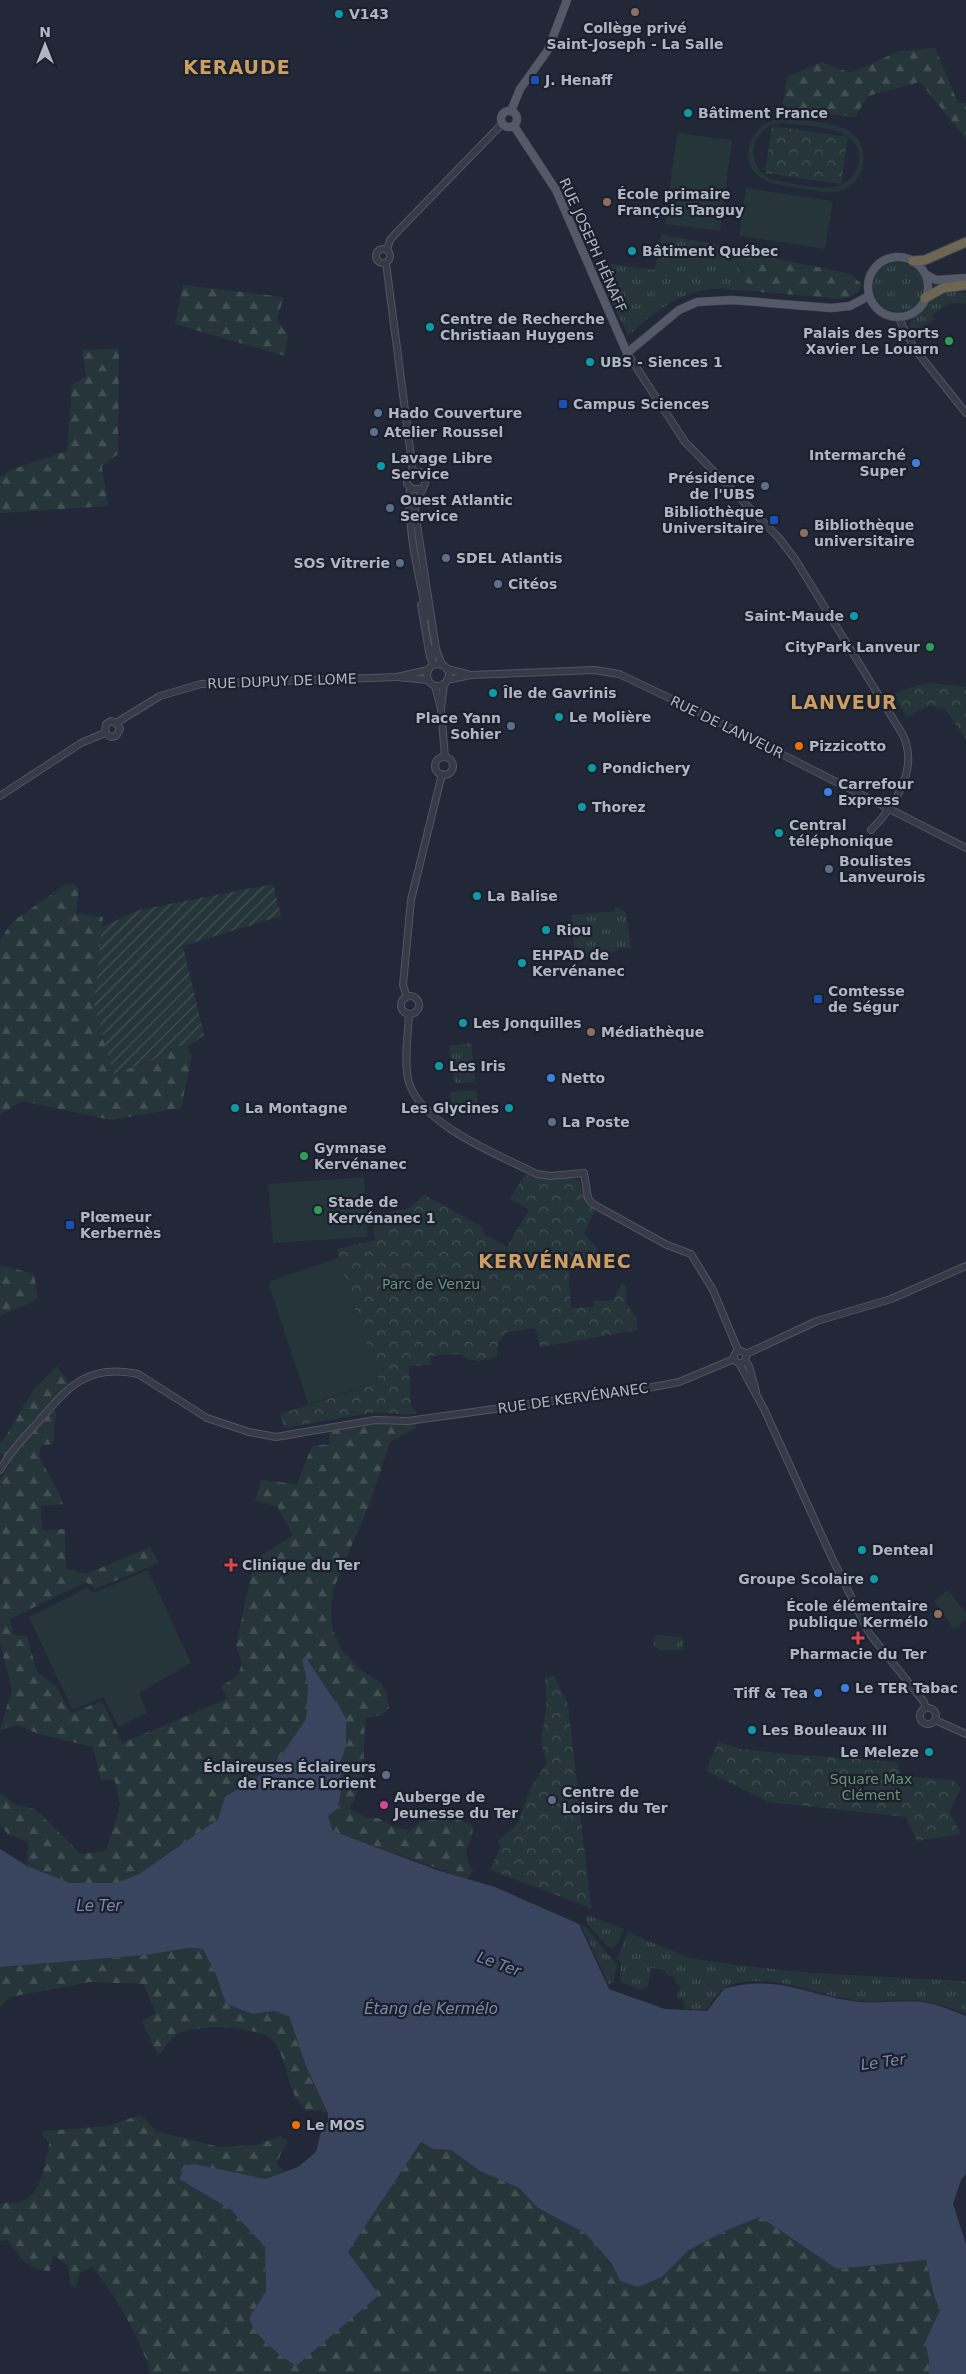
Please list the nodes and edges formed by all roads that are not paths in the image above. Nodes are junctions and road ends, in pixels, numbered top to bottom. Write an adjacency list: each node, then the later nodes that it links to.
1 (567, 0): 2 (main road)
2 (511, 112): 3 (main road); 4 (main road)
3 (502, 124): 4 (main road); 6 (street)
4 (514, 126): 15 (main road, RUE JOSEPH HÉNAFF)
5 (966, 242): 7 (highway)
6 (387, 250): 8 (street); 8 (street)
7 (912, 261): 9 (main road); 12 (main road)
8 (386, 263): 19 (street)
9 (924, 273): 10 (main road); 13 (main road)
10 (966, 278)
11 (964, 287): 13 (highway)
12 (869, 296): 14 (main road); 15 (main road)
13 (925, 298): 14 (main road)
14 (898, 317): 16 (street)
15 (627, 353): 35 (street)
16 (952, 397): 17 (street); 18 (street)
17 (966, 413)
18 (966, 419)
19 (413, 472): 20 (street); 21 (street)
20 (410, 488): 21 (street); 23 (street)
21 (421, 489): 22 (street)
22 (444, 667): 23 (street, RUE DE LANVEUR); 24 (street, RUE DE LANVEUR); 27 (street)
23 (430, 668): 25 (street, RUE DUPUY DE LOME); 26 (street)
24 (471, 675): 27 (street, RUE DE LANVEUR); 35 (street, RUE DE LANVEUR)
25 (397, 676): 26 (street, RUE DUPUY DE LOME); 30 (street, RUE DUPUY DE LOME)
26 (428, 680): 28 (street)
27 (445, 682): 28 (street, RUE DE LANVEUR); 29 (street)
28 (435, 686): 29 (street)
29 (441, 709): 32 (street)
30 (116, 723): 31 (street, RUE DUPUY DE LOME); 31 (street, RUE DUPUY DE LOME)
31 (105, 733): 34 (street, RUE DUPUY DE LOME)
32 (445, 757): 33 (street); 33 (street)
33 (442, 774): 38 (street)
34 (0, 796)
35 (889, 808): 36 (street); 37 (street, RUE DE LANVEUR)
36 (871, 830)
37 (966, 848)
38 (407, 997): 39 (street); 39 (street)
39 (410, 1014): 41 (street)
40 (966, 1266): 42 (street, RUE DE KERVÉNANEC)
41 (738, 1350): 42 (street); 42 (street)
42 (741, 1359): 43 (street, RUE DE KERVÉNANEC); 44 (street)
43 (0, 1470)
44 (926, 1708): 45 (street); 45 (street)
45 (935, 1720): 46 (street)
46 (966, 1734)

